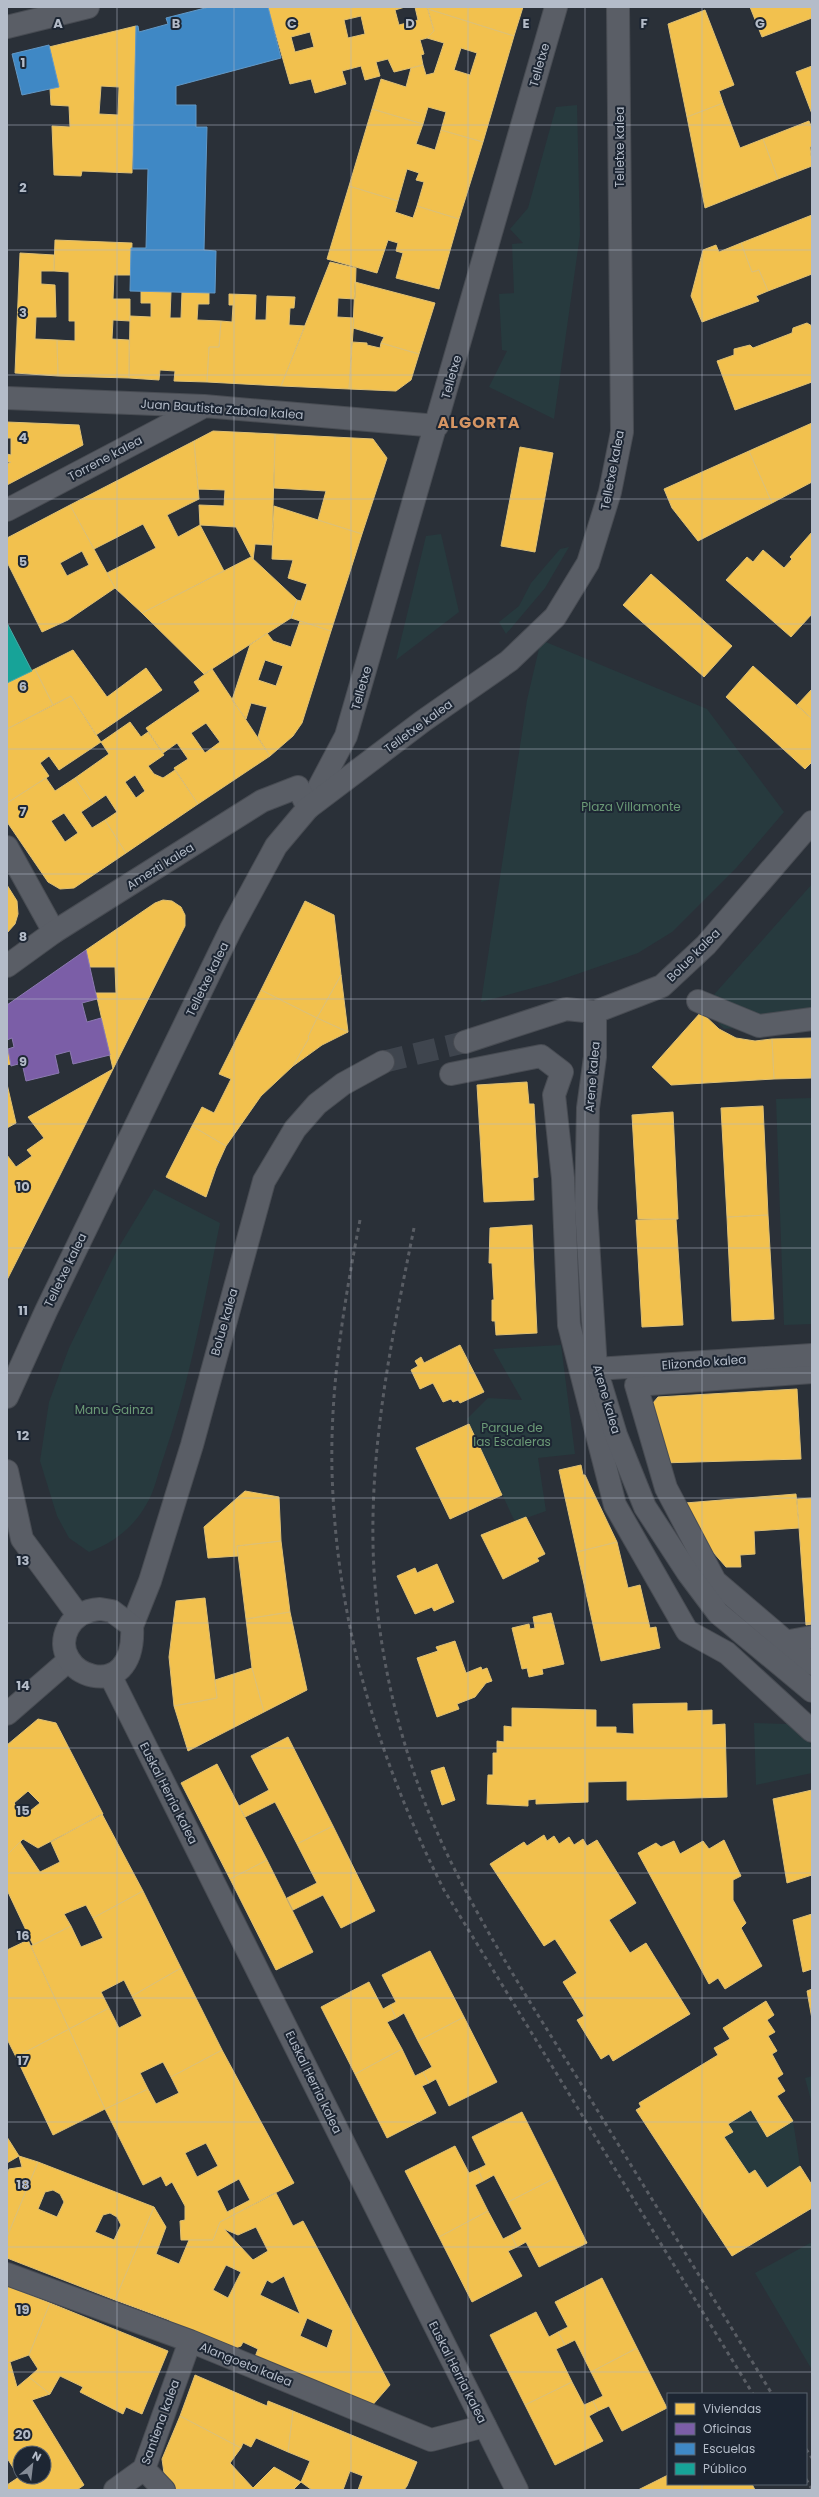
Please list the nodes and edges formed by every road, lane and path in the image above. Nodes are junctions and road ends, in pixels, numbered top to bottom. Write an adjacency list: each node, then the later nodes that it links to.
1 (88, 7): 4 (street)
2 (556, 7): 7 (street, Telletxe)
3 (618, 7): 9 (street, Telletxe kalea)
4 (7, 27)
5 (7, 398): 6 (street, Juan Bautista Zabala kalea)
6 (204, 406): 7 (street, Juan Bautista Zabala kalea); 8 (street, Torrene kalea)
7 (436, 426): 9 (street, Telletxe)
8 (7, 510)
9 (308, 808): 12 (street, Amezti kalea); 23 (street, Telletxe kalea)
10 (812, 822): 15 (street, Bolue kalea)
11 (7, 847): 12 (street)
12 (54, 932): 13 (street, Amezti kalea)
13 (7, 966)
14 (698, 1001): 16 (street)
15 (595, 1012): 17 (street, Bolue kalea); 21 (street, Arene kalea)
16 (812, 1019)
17 (465, 1042)
18 (383, 1062): 26 (street, Bolue kalea)
19 (451, 1074): 34 (street)
20 (812, 1355): 21 (street, Elizondo kalea)
21 (596, 1369): 32 (street, Arene kalea)
22 (812, 1372): 28 (street)
23 (7, 1397)
24 (7, 1471): 25 (street)
25 (78, 1616): 26 (street); 29 (street)
26 (132, 1626): 31 (street)
27 (812, 1637): 28 (street)
28 (784, 1642): 30 (street)
29 (69, 1660): 31 (street); 33 (street)
30 (812, 1664)
31 (110, 1675): 37 (street, Euskal Herria kalea)
32 (812, 1691)
33 (7, 1714)
34 (812, 1732)
35 (7, 2274): 36 (street, Alangoeta kalea)
36 (190, 2342): 37 (street, Alangoeta kalea); 38 (street, Santiena kalea)
37 (485, 2426): 41 (street, Euskal Herria kalea)
38 (144, 2469): 39 (street, Santiena kalea); 40 (street)
39 (115, 2490)
40 (164, 2490)
41 (517, 2490)

